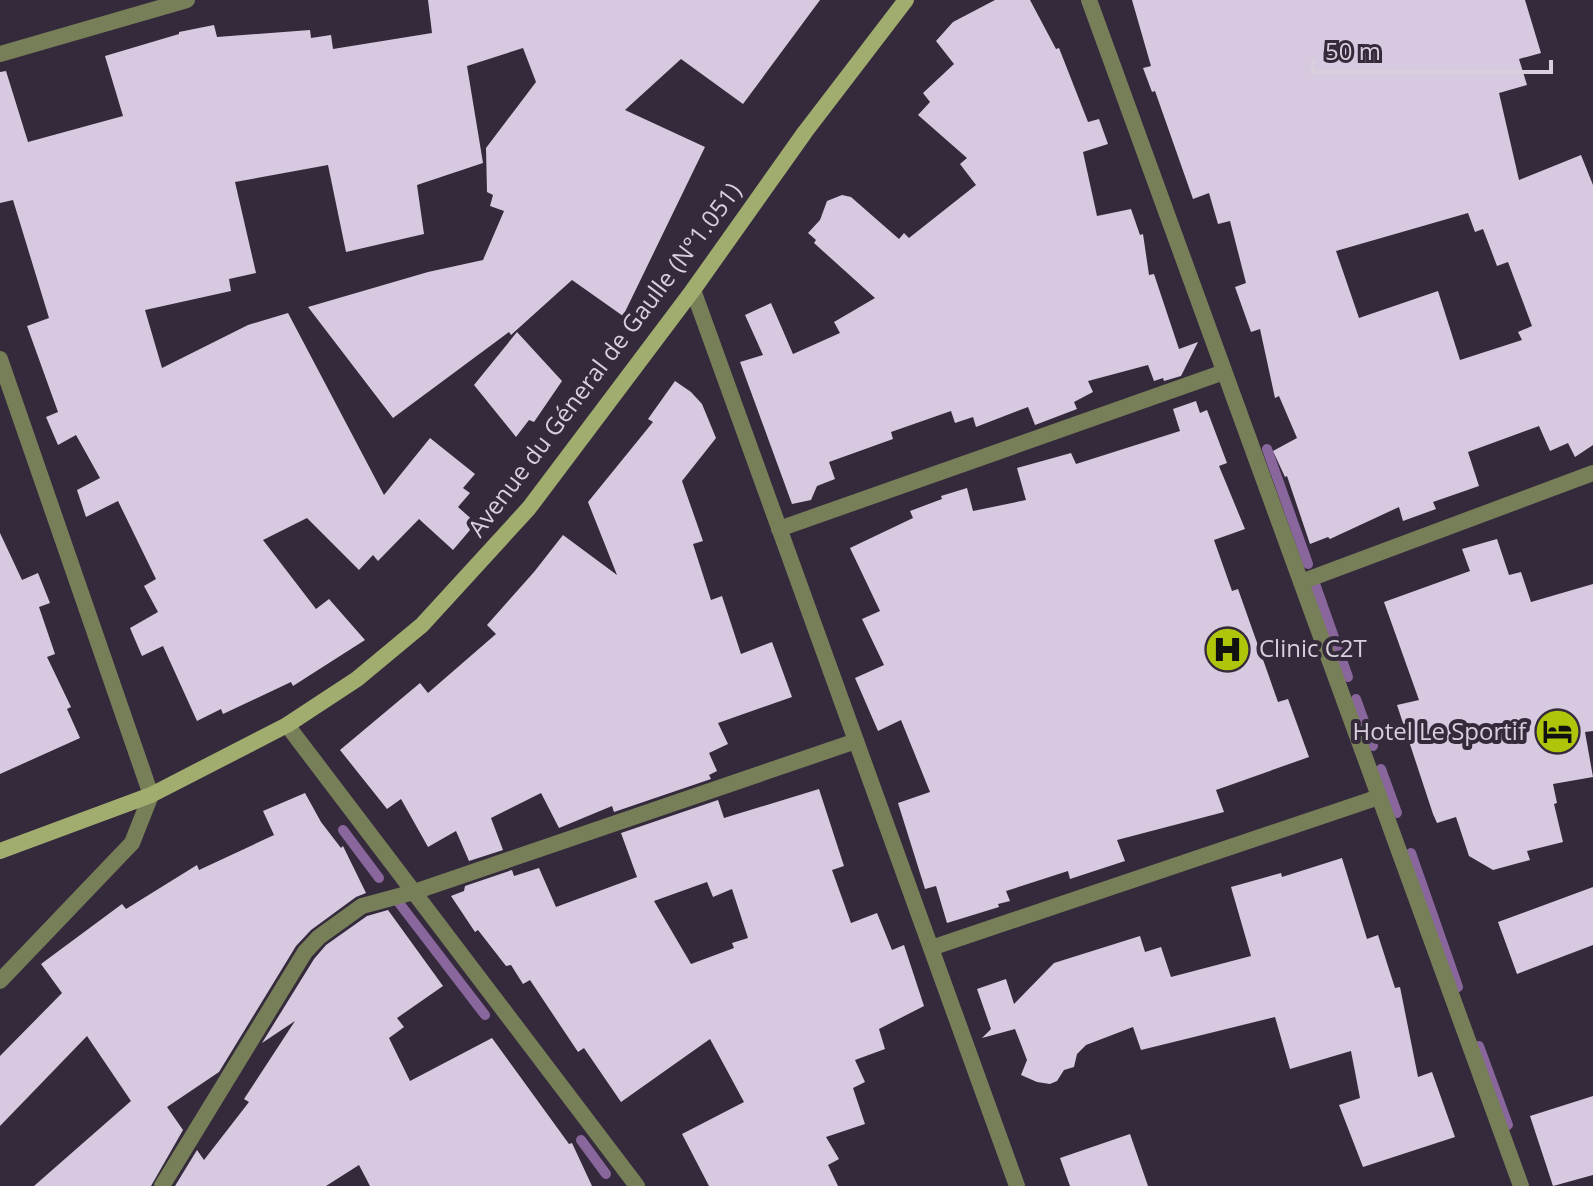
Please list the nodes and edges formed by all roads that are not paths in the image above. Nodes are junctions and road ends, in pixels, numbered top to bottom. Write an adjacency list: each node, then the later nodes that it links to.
1 (187, 0): 4 (street)
2 (906, 0): 5 (main road, Avenue du Géneral de Gaulle (N°1.051))
3 (1089, 0): 7 (street)
4 (0, 54)
5 (693, 290): 10 (street); 12 (main road, Avenue du Géneral de Gaulle (N°1.051))
6 (0, 359): 8 (street)
7 (1224, 372): 10 (street); 11 (street)
8 (3, 379): 14 (street)
9 (1593, 473): 11 (street)
10 (779, 529): 13 (street)
11 (1301, 582): 15 (street)
12 (287, 725): 14 (main road, Avenue du Géneral de Gaulle (N°1.051)); 17 (street)
13 (856, 741): 17 (street); 18 (street)
14 (151, 795): 16 (main road, Avenue du Géneral de Gaulle (N°1.051)); 19 (street)
15 (1379, 797): 18 (street); 23 (street)
16 (0, 851)
17 (414, 892): 20 (street); 21 (street)
18 (931, 948): 22 (street)
19 (0, 981)
20 (162, 1186)
21 (637, 1186)
22 (1017, 1186)
23 (1521, 1186)

